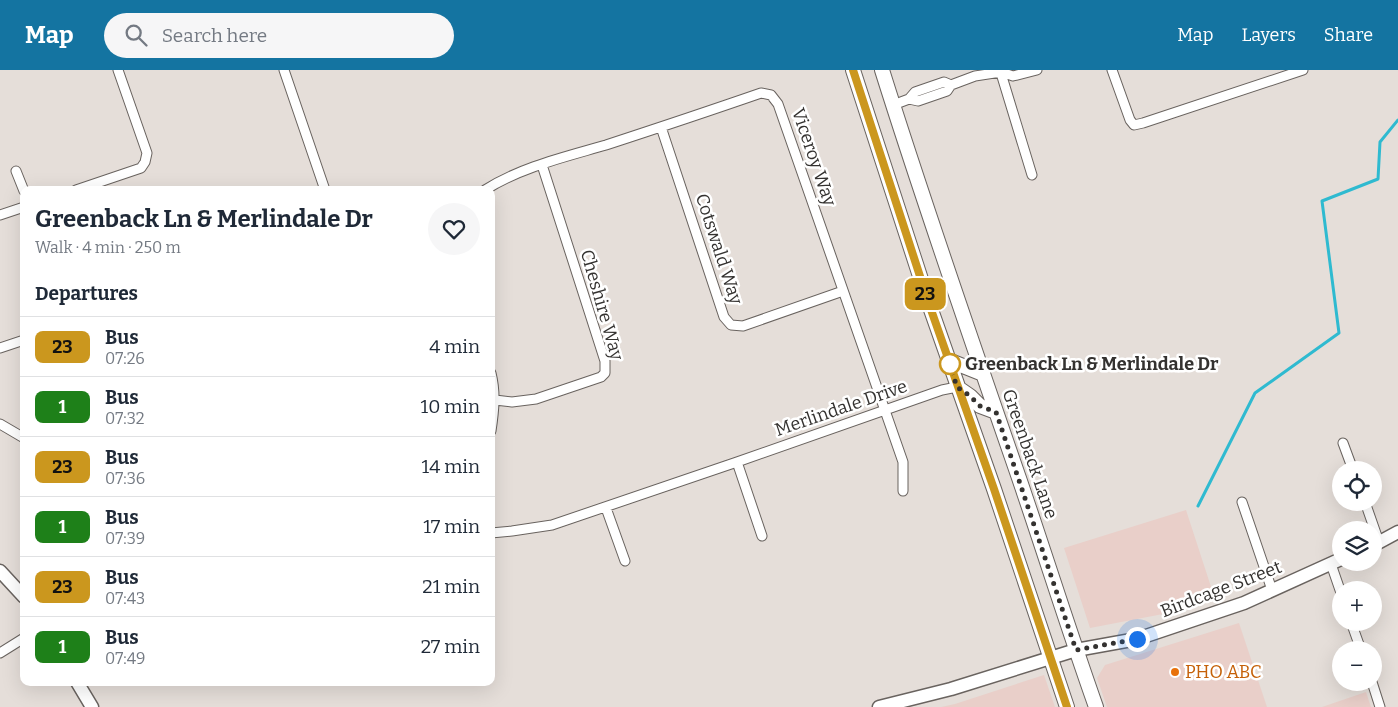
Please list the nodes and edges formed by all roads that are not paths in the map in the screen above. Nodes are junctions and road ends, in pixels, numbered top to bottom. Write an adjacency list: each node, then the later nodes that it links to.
1 (118, 70): 15 (street)
2 (284, 70): 16 (street)
3 (853, 70): 23 (main road)
4 (882, 70): 9 (main road, Greenback Lane)
5 (1037, 70): 8 (street)
6 (1112, 70): 7 (street)
7 (1303, 70)
8 (1000, 71): 9 (street); 13 (street)
9 (893, 105): 24 (main road, Greenback Lane)
10 (661, 127): 11 (street, Viceroy Way); 20 (street, Viceroy Way); 20 (street, Cotswald Way)
11 (542, 165): 17 (street, Viceroy Way); 26 (street, Cheshire Way)
12 (16, 171): 14 (street)
13 (1032, 174)
14 (22, 186)
15 (88, 186)
16 (324, 186)
17 (491, 186)
18 (20, 208): 19 (street)
19 (0, 215)
20 (843, 291): 27 (street, Viceroy Way)
21 (20, 341): 22 (street)
22 (0, 348)
23 (948, 360): 24 (main road); 25 (main road)
24 (983, 374): 28 (main road, Greenback Lane)
25 (957, 387): 27 (street, Merlindale Drive); 28 (main road); 49 (main road)
26 (495, 400)
27 (886, 410): 33 (street, Merlindale Drive); 34 (street, Viceroy Way)
28 (996, 412): 47 (main road, Greenback Lane)
29 (0, 424): 30 (street)
30 (20, 436)
31 (1343, 444): 32 (street)
32 (1350, 461)
33 (737, 462): 36 (street, Merlindale Drive); 39 (street)
34 (903, 492)
35 (1242, 502): 44 (street)
36 (606, 508): 38 (street, Merlindale Drive); 41 (street)
37 (1398, 532): 40 (street)
38 (495, 533)
39 (762, 536)
40 (1382, 540)
41 (625, 561)
42 (1332, 564): 44 (street, Birdcage Street)
43 (0, 571): 45 (street)
44 (1272, 590): 47 (street, Birdcage Street)
45 (20, 593)
46 (20, 640): 48 (street)
47 (1076, 650): 49 (street, Birdcage Street); 55 (main road, Greenback Lane)
48 (0, 653)
49 (1050, 657): 53 (street, Birdcage Street); 54 (main road)
50 (79, 686): 52 (street)
51 (1375, 691): 56 (street)
52 (92, 707)
53 (879, 707)
54 (1067, 707)
55 (1096, 707)
56 (1380, 707)

